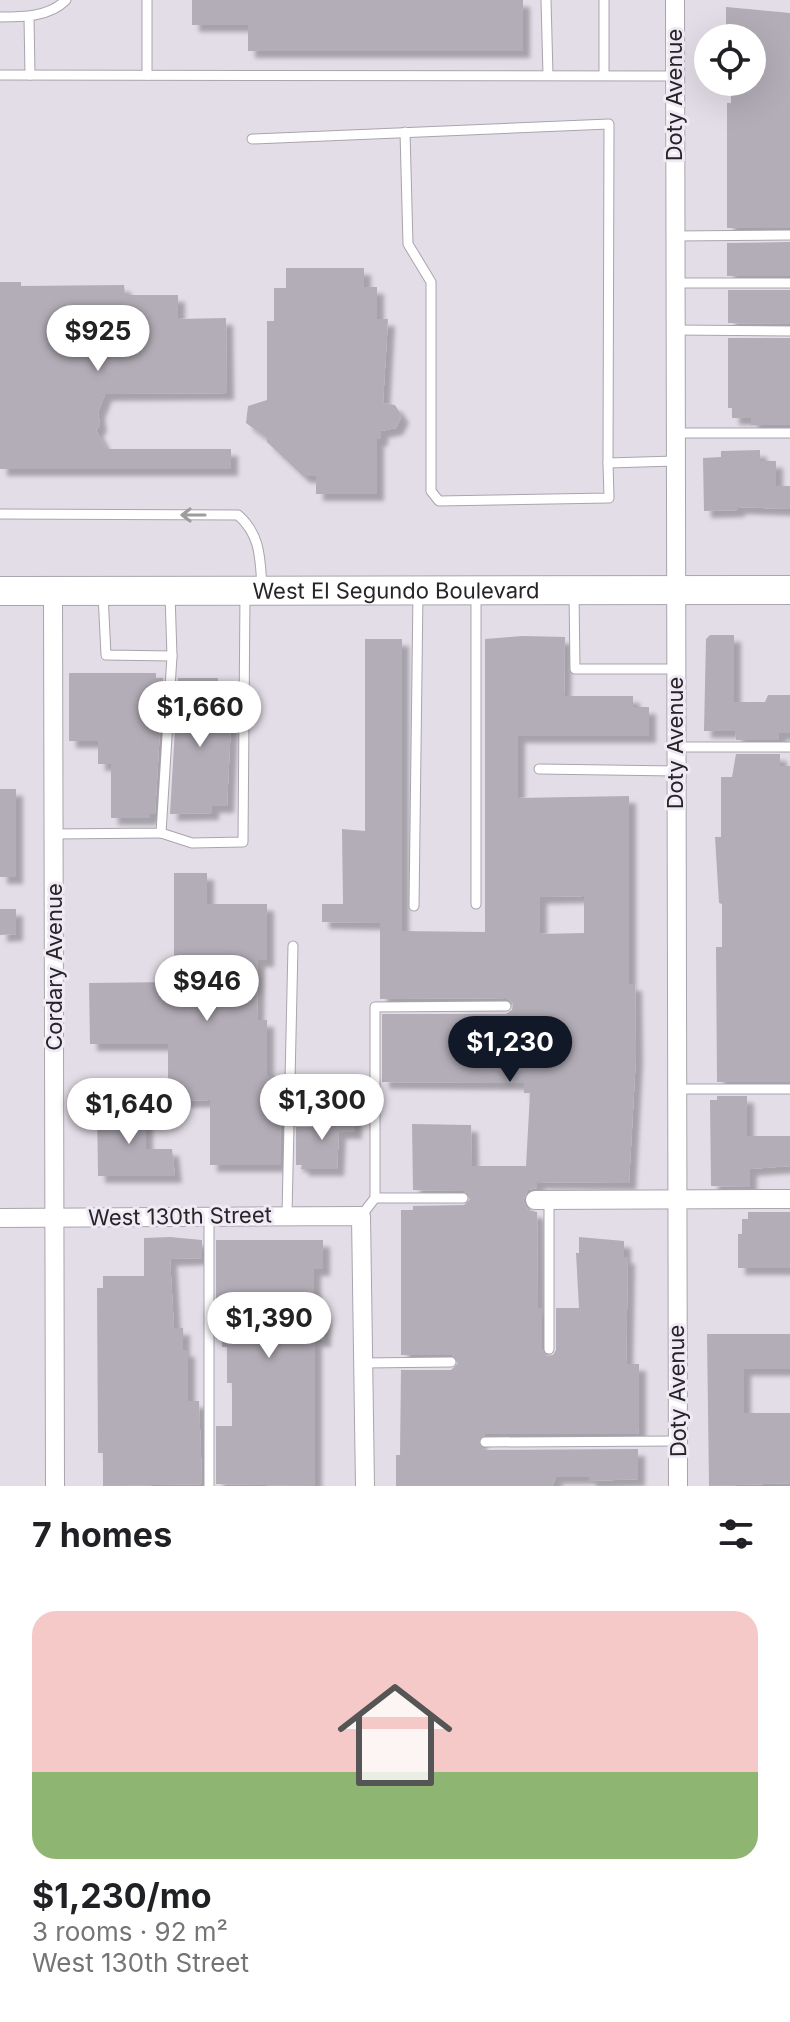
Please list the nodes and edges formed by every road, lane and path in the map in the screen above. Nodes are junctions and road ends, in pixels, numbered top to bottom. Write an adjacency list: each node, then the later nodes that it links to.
1 (66, 0): 7 (lane)
2 (147, 0): 10 (lane)
3 (546, 0): 11 (lane)
4 (604, 0): 12 (lane)
5 (675, 0): 13 (street, Doty Avenue)
6 (0, 17): 7 (lane)
7 (29, 17): 9 (lane)
8 (0, 75): 9 (lane)
9 (30, 75): 10 (lane)
10 (147, 75): 11 (lane)
11 (548, 75): 12 (lane)
12 (604, 75): 13 (lane)
13 (675, 76): 17 (street, Doty Avenue)
14 (405, 132): 15 (lane); 25 (lane); 25 (lane)
15 (252, 139)
16 (790, 235): 17 (lane)
17 (674, 236): 18 (street, Doty Avenue)
18 (675, 283): 19 (lane); 20 (street, Doty Avenue)
19 (790, 283)
20 (675, 330): 21 (lane); 22 (street, Doty Avenue)
21 (790, 331)
22 (675, 433): 23 (lane); 24 (street, Doty Avenue)
23 (790, 433)
24 (675, 461): 25 (lane); 31 (street, Doty Avenue)
25 (608, 463)
26 (0, 514): 27 (lane, one-way to 26)
27 (254, 590): 28 (main road, West El Segundo Boulevard); 36 (main road, West El Segundo Boulevard); 43 (lane)
28 (418, 590): 29 (main road, West El Segundo Boulevard); 46 (lane)
29 (476, 590): 30 (main road, West El Segundo Boulevard); 45 (lane)
30 (574, 590): 31 (main road, West El Segundo Boulevard); 38 (lane)
31 (675, 590): 32 (main road, West El Segundo Boulevard); 38 (street, Doty Avenue)
32 (790, 590)
33 (0, 591): 34 (main road, West El Segundo Boulevard)
34 (53, 591): 35 (main road, West El Segundo Boulevard); 44 (street, Cordary Avenue)
35 (103, 591): 36 (main road, West El Segundo Boulevard); 37 (lane)
36 (170, 591): 37 (lane)
37 (172, 656): 43 (lane)
38 (675, 669): 39 (street, Doty Avenue)
39 (675, 747): 40 (lane); 42 (street, Doty Avenue)
40 (790, 747)
41 (539, 769): 42 (lane)
42 (675, 771): 49 (street, Doty Avenue)
43 (161, 833): 44 (lane)
44 (53, 834): 60 (street, Cordary Avenue)
45 (476, 904)
46 (414, 906)
47 (293, 946): 56 (lane)
48 (506, 1006): 51 (lane)
49 (675, 1089): 50 (lane); 53 (street, Doty Avenue)
50 (790, 1089)
51 (375, 1198): 52 (lane); 58 (lane)
52 (463, 1198)
53 (674, 1199): 54 (street); 55 (street); 64 (street, Doty Avenue)
54 (790, 1199)
55 (542, 1200): 61 (lane)
56 (287, 1214): 57 (street, West 130th Street); 58 (street, West 130th Street)
57 (209, 1216): 60 (street, West 130th Street); 67 (lane)
58 (361, 1216): 63 (street)
59 (0, 1218): 60 (street, West 130th Street)
60 (54, 1218): 66 (street, Cordary Avenue)
61 (549, 1349)
62 (451, 1362): 63 (lane)
63 (363, 1363): 68 (street)
64 (677, 1441): 65 (lane); 69 (street, Doty Avenue)
65 (485, 1442)
66 (55, 1486)
67 (209, 1486)
68 (365, 1486)
69 (678, 1486)

